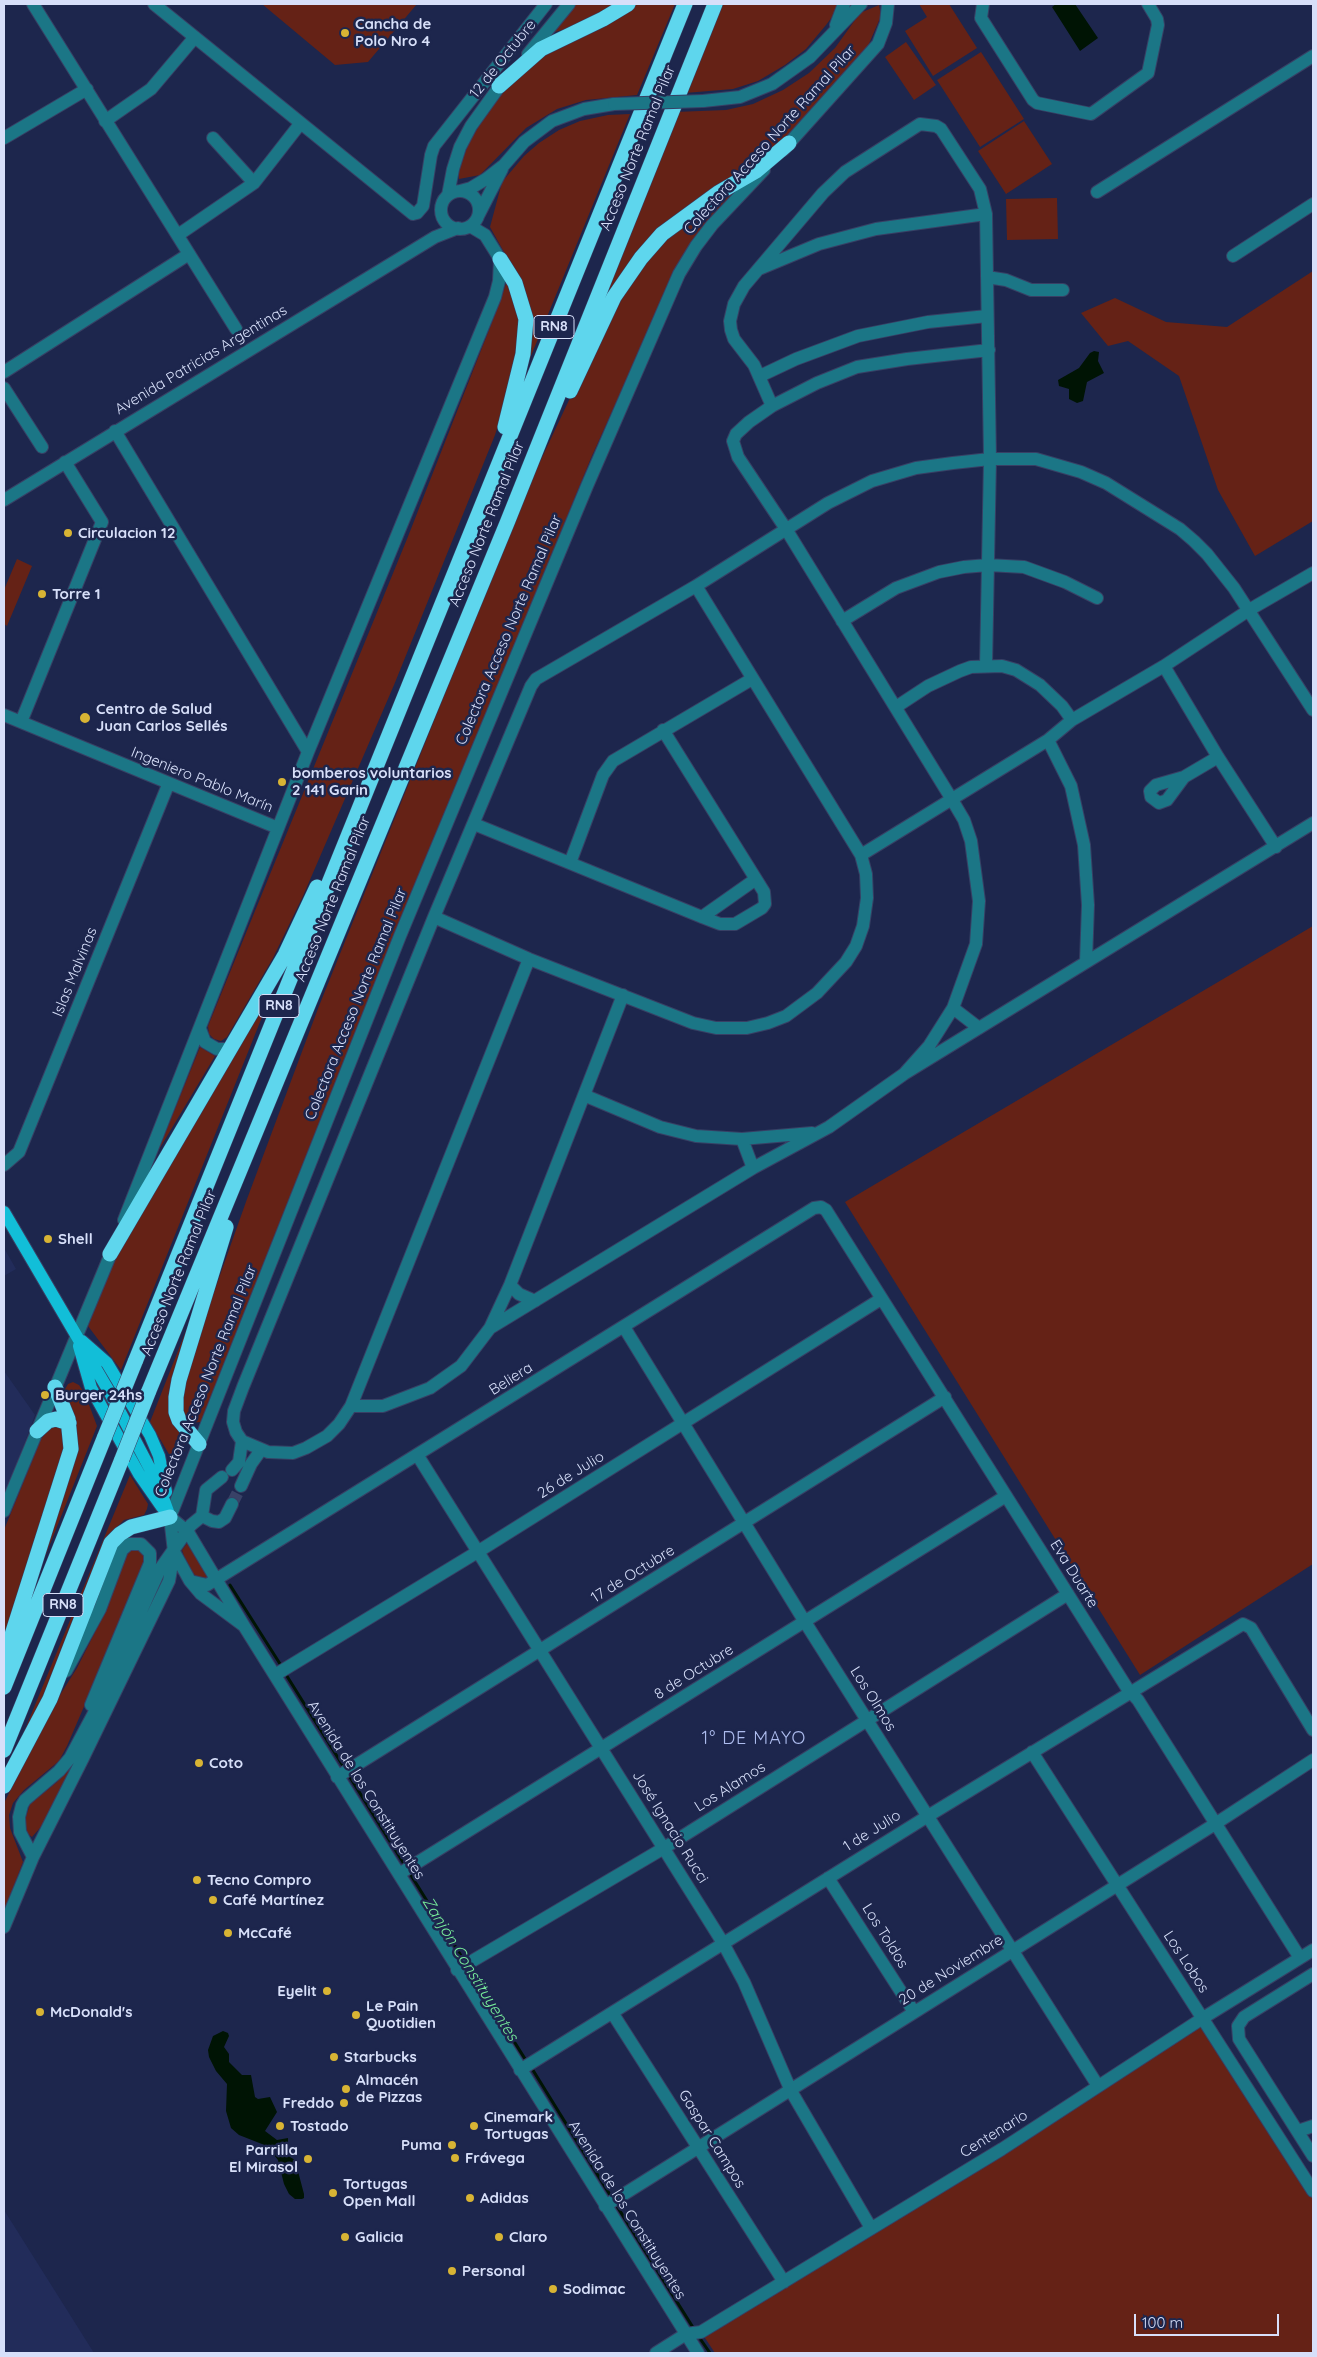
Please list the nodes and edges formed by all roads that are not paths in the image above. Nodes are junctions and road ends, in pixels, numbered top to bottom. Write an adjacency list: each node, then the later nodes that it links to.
1 (33, 4): 17 (street)
2 (154, 4): 14 (street)
3 (546, 4): 19 (street)
4 (569, 4): 16 (street, 12 de Octubre)
5 (628, 4): 16 (highway)
6 (685, 4): 50 (highway, Acceso Norte Ramal Pilar / RN8)
7 (715, 4): 52 (highway, Acceso Norte Ramal Pilar / RN8)
8 (844, 4): 13 (street)
9 (861, 4): 13 (street)
10 (888, 4): 22 (street, Colectora Acceso Norte Ramal Pilar)
11 (982, 4): 12 (street)
12 (1148, 4)
13 (832, 34): 23 (street, bridge)
14 (195, 37): 18 (street); 19 (street)
15 (1313, 56): 25 (street)
16 (499, 86): 26 (street, 12 de Octubre)
17 (87, 89): 18 (street); 20 (street)
18 (105, 121): 31 (street)
19 (300, 124): 24 (street)
20 (4, 138)
21 (213, 138): 24 (street)
22 (789, 143): 52 (highway); 115 (street, Colectora Acceso Norte Ramal Pilar)
23 (504, 165): 26 (street); 30 (street)
24 (254, 183): 31 (street)
25 (1096, 192)
26 (454, 193): 28 (street); 30 (street)
27 (1313, 204): 34 (street)
28 (442, 209): 30 (street); 32 (street, Avenida Patricias Argentinas)
29 (986, 214): 36 (street); 36 (street); 37 (street)
30 (468, 224): 32 (street, Avenida Patricias Argentinas); 35 (street)
31 (178, 235): 33 (street)
32 (416, 249): 46 (street, Avenida Patricias Argentinas)
33 (189, 254): 40 (street); 42 (street)
34 (1233, 256)
35 (500, 259): 50 (highway); 71 (street)
36 (755, 270): 43 (street)
37 (987, 277): 38 (street); 39 (street)
38 (1063, 290)
39 (987, 316): 41 (street); 43 (street)
40 (236, 329)
41 (989, 350): 45 (street); 48 (street)
42 (4, 372)
43 (760, 376): 45 (street)
44 (4, 388): 47 (street)
45 (772, 406): 53 (street)
46 (115, 431): 49 (street, Avenida Patricias Argentinas); 71 (street)
47 (42, 447)
48 (990, 459): 53 (street); 54 (street); 58 (street)
49 (66, 462): 51 (street, Avenida Patricias Argentinas); 68 (street)
50 (493, 477): 60 (highway, Acceso Norte Ramal Pilar / RN8)
51 (4, 500)
52 (507, 523): 94 (highway, Acceso Norte Ramal Pilar / RN8)
53 (786, 529): 56 (street); 59 (street)
54 (988, 566): 57 (street); 59 (street); 61 (street)
55 (1313, 573): 58 (street)
56 (696, 586): 63 (street); 77 (street)
57 (1097, 598)
58 (1249, 610): 62 (street); 64 (street)
59 (842, 621): 65 (street)
60 (424, 651): 91 (highway); 136 (highway, Acceso Norte Ramal Pilar / RN8, bridge)
61 (986, 666): 65 (street); 67 (street)
62 (1164, 666): 67 (street); 72 (street)
63 (752, 679): 69 (street); 80 (street)
64 (1312, 706)
65 (896, 707): 75 (street)
66 (4, 716): 68 (street, Ingeniero Pablo Marín)
67 (1072, 720): 70 (street)
68 (21, 722): 74 (street, Ingeniero Pablo Marín)
69 (663, 730): 81 (street); 82 (street)
70 (1048, 740): 75 (street); 86 (street)
71 (308, 752): 78 (street)
72 (1218, 757): 73 (street); 79 (street)
73 (1184, 777)
74 (168, 785): 78 (street, Ingeniero Pablo Marín); 97 (street, Islas Malvinas)
75 (951, 798): 80 (street); 88 (street)
76 (1313, 823): 79 (street)
77 (474, 824): 81 (street); 83 (street)
78 (278, 828): 90 (street)
79 (1276, 846): 86 (street)
80 (862, 855): 87 (street)
81 (570, 864): 84 (street)
82 (756, 879): 84 (street); 84 (street)
83 (434, 916): 85 (street); 114 (street)
84 (702, 917)
85 (529, 959): 87 (street); 110 (street)
86 (1086, 961): 89 (street)
87 (623, 995): 93 (street)
88 (953, 1008): 89 (street); 92 (street)
89 (978, 1028): 92 (street)
90 (200, 1029): 91 (street); 101 (street)
91 (230, 1049): 101 (highway)
92 (904, 1074): 95 (street)
93 (586, 1096): 96 (street); 102 (street)
94 (257, 1130): 115 (highway); 143 (highway, Acceso Norte Ramal Pilar / RN8, bridge)
95 (819, 1132): 96 (street); 98 (street)
96 (742, 1139): 98 (street)
97 (4, 1165)
98 (753, 1168): 104 (street)
99 (821, 1207): 103 (street, Eva Duarte); 105 (street, Beliera)
100 (4, 1212): 107 (main road, Avenida de los Constituyentes)
101 (110, 1254): 107 (street)
102 (510, 1285): 104 (street); 106 (street)
103 (882, 1299): 109 (street, Eva Duarte); 112 (street, 26 de Julio)
104 (535, 1301): 106 (street)
105 (624, 1327): 112 (street, Los Olmos); 117 (street, Beliera)
106 (490, 1328): 110 (street)
107 (76, 1336): 108 (street); 123 (main road, Avenida de los Constituyentes)
108 (55, 1388): 111 (highway); 113 (street)
109 (945, 1397): 119 (street, Eva Duarte); 124 (street, 17 de Octubre)
110 (351, 1406): 116 (street)
111 (69, 1424): 113 (highway); 134 (highway)
112 (684, 1424): 124 (street, Los Olmos); 126 (street, 26 de Julio)
113 (37, 1431): 121 (street)
114 (242, 1441): 116 (street); 122 (street)
115 (199, 1444): 123 (street, Colectora Acceso Norte Ramal Pilar)
116 (261, 1450): 118 (street)
117 (418, 1456): 126 (street, José Ignacio Rucci); 128 (street, Beliera)
118 (241, 1486)
119 (1006, 1496): 130 (street, Eva Duarte); 131 (street, 8 de Octubre)
120 (232, 1504): 122 (street)
121 (4, 1511)
122 (202, 1516): 125 (street)
123 (170, 1517): 125 (street, Avenida de los Constituyentes); 127 (street, Avenida de los Constituyentes); 138 (highway)
124 (745, 1524): 131 (street, Los Olmos); 133 (street, 17 de Octubre)
125 (188, 1532): 127 (street); 128 (street, Avenida de los Constituyentes)
126 (479, 1551): 133 (street, José Ignacio Rucci); 135 (street, 26 de Julio)
127 (174, 1552): 129 (street, Avenida de los Constituyentes); 141 (street); 151 (street)
128 (216, 1578): 129 (street); 132 (street, Avenida de los Constituyentes)
129 (190, 1581): 132 (street, Avenida de los Constituyentes)
130 (1068, 1594): 137 (street, Eva Duarte); 139 (street, Los Alamos)
131 (805, 1622): 139 (street, Los Olmos); 142 (street, 8 de Octubre)
132 (244, 1626): 135 (street, Avenida de los Constituyentes)
133 (541, 1651): 142 (street, José Ignacio Rucci); 146 (street, 17 de Octubre)
134 (4, 1660)
135 (281, 1672): 146 (street, Avenida de los Constituyentes)
136 (4, 1687)
137 (1131, 1693): 140 (street, 1 de Julio); 144 (street, 1 de Julio); 149 (street, Eva Duarte)
138 (50, 1699): 141 (street); 147 (highway)
139 (868, 1720): 148 (street, Los Olmos); 150 (street, Los Alamos)
140 (1313, 1730)
141 (80, 1739): 151 (street)
142 (602, 1748): 150 (street, José Ignacio Rucci); 152 (street, 8 de Octubre)
143 (4, 1750)
144 (1032, 1752): 148 (street, 1 de Julio); 154 (street, Los Lobos)
145 (1313, 1760): 149 (street, 20 de Noviembre)
146 (343, 1773): 152 (street, Avenida de los Constituyentes)
147 (4, 1786)
148 (928, 1816): 153 (street, 1 de Julio); 158 (street, Los Olmos)
149 (1215, 1824): 154 (street, 20 de Noviembre); 159 (street, Eva Duarte)
150 (664, 1848): 156 (street, José Ignacio Rucci); 160 (street, Los Alamos)
151 (33, 1857): 155 (street)
152 (404, 1870): 160 (street, Avenida de los Constituyentes)
153 (828, 1878): 156 (street, 1 de Julio); 162 (street, Los Toldos)
154 (1117, 1884): 158 (street, 20 de Noviembre); 164 (street, Los Lobos)
155 (4, 1927)
156 (724, 1943): 163 (street, 1 de Julio); 167 (street, José Ignacio Rucci)
157 (1313, 1950): 159 (street, Centenario)
158 (1012, 1951): 162 (street, 20 de Noviembre); 166 (street, Los Olmos)
159 (1300, 1958): 164 (street, Centenario)
160 (464, 1966): 165 (street, Avenida de los Constituyentes)
161 (1313, 1974): 169 (street)
162 (914, 2012): 167 (street, 20 de Noviembre)
163 (613, 2014): 165 (street, 1 de Julio); 170 (street, Gaspar Campos)
164 (1203, 2018): 166 (street, Centenario); 172 (street, Los Lobos)
165 (527, 2065): 173 (street, Avenida de los Constituyentes)
166 (1098, 2086): 174 (street, Centenario)
167 (791, 2091): 170 (street, 20 de Noviembre); 174 (street, José Ignacio Rucci)
168 (1313, 2126): 169 (street)
169 (1298, 2131): 171 (street)
170 (698, 2148): 173 (street, 20 de Noviembre); 175 (street, Gaspar Campos)
171 (1313, 2156)
172 (1313, 2191)
173 (611, 2203): 176 (street, Avenida de los Constituyentes)
174 (871, 2228): 175 (street, Centenario)
175 (784, 2282): 176 (street, Centenario)
176 (692, 2333): 177 (street, Centenario); 178 (street, Avenida de los Constituyentes)
177 (656, 2353)
178 (698, 2353)

